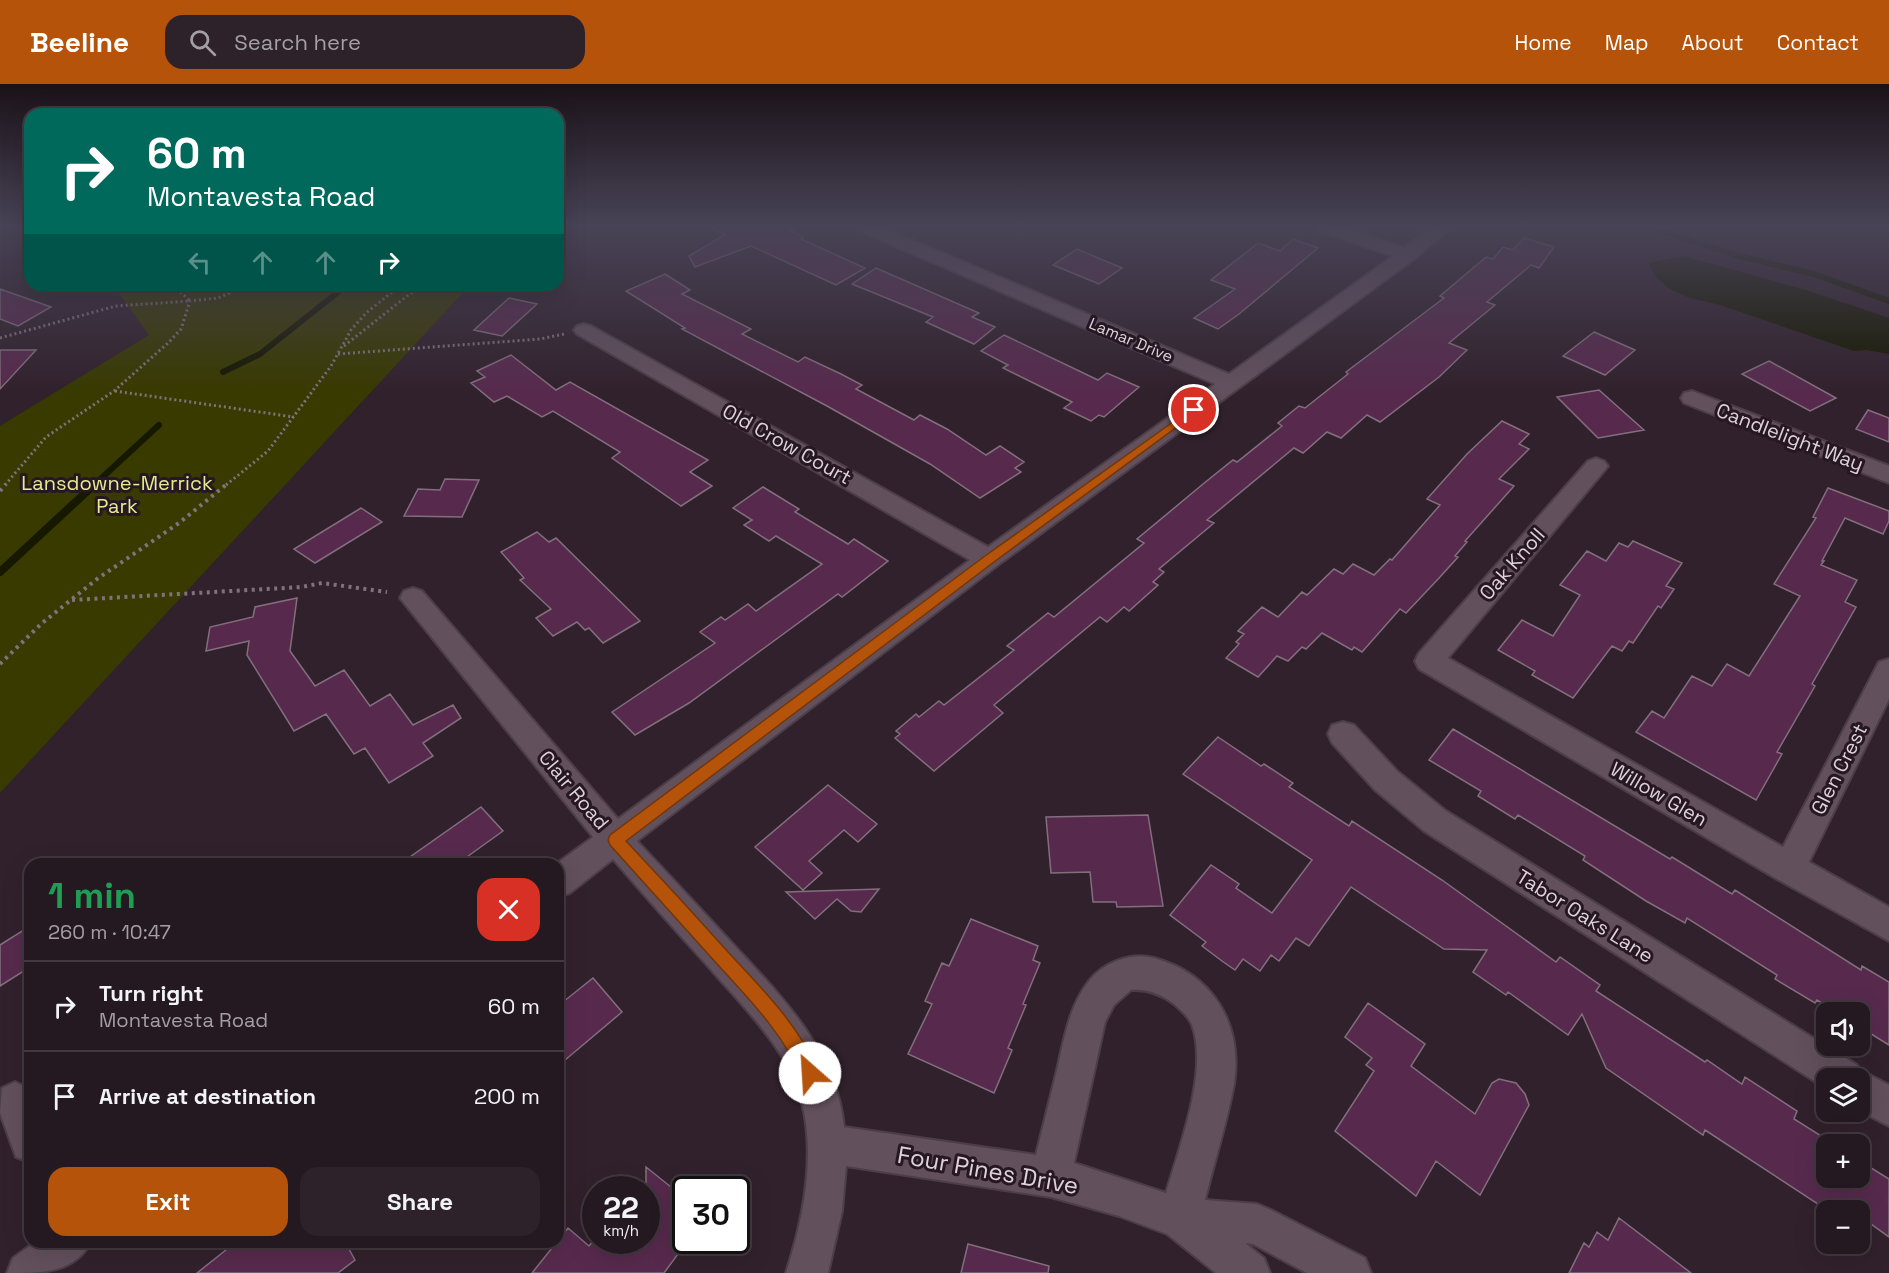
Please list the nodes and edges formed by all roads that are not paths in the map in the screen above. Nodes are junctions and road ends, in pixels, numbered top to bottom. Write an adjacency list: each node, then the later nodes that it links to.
1 (996, 282): 4 (street, Lamar Drive)
2 (1369, 282): 4 (street)
3 (584, 330): 8 (street, Old Crow Court)
4 (1231, 383): 8 (street)
5 (1692, 398): 7 (street, Candlelight Way)
6 (1596, 466): 10 (street, Oak Knoll)
7 (1889, 475)
8 (989, 559): 13 (street)
9 (413, 598): 13 (street, Clair Road)
10 (1429, 661): 14 (street, Willow Glen)
11 (1889, 670): 14 (street, Glen Crest)
12 (1343, 734): 17 (street, Tabor Oaks Lane)
13 (616, 840): 15 (street); 22 (street, Clair Road)
14 (1789, 869): 16 (street, Willow Glen)
15 (564, 878)
16 (1889, 925)
17 (1828, 1068)
18 (1870, 1095): 20 (street)
19 (15, 1101): 21 (street)
20 (1889, 1107)
21 (24, 1126)
22 (826, 1144): 23 (street, Four Pines Drive); 27 (street, Clair Road)
23 (1052, 1177): 24 (street, Four Pines Drive); 24 (street)
24 (1180, 1218): 28 (street, Four Pines Drive); 29 (street, Four Pines Drive)
25 (61, 1248): 26 (street)
26 (28, 1273)
27 (807, 1273)
28 (1249, 1273)
29 (1350, 1273)

